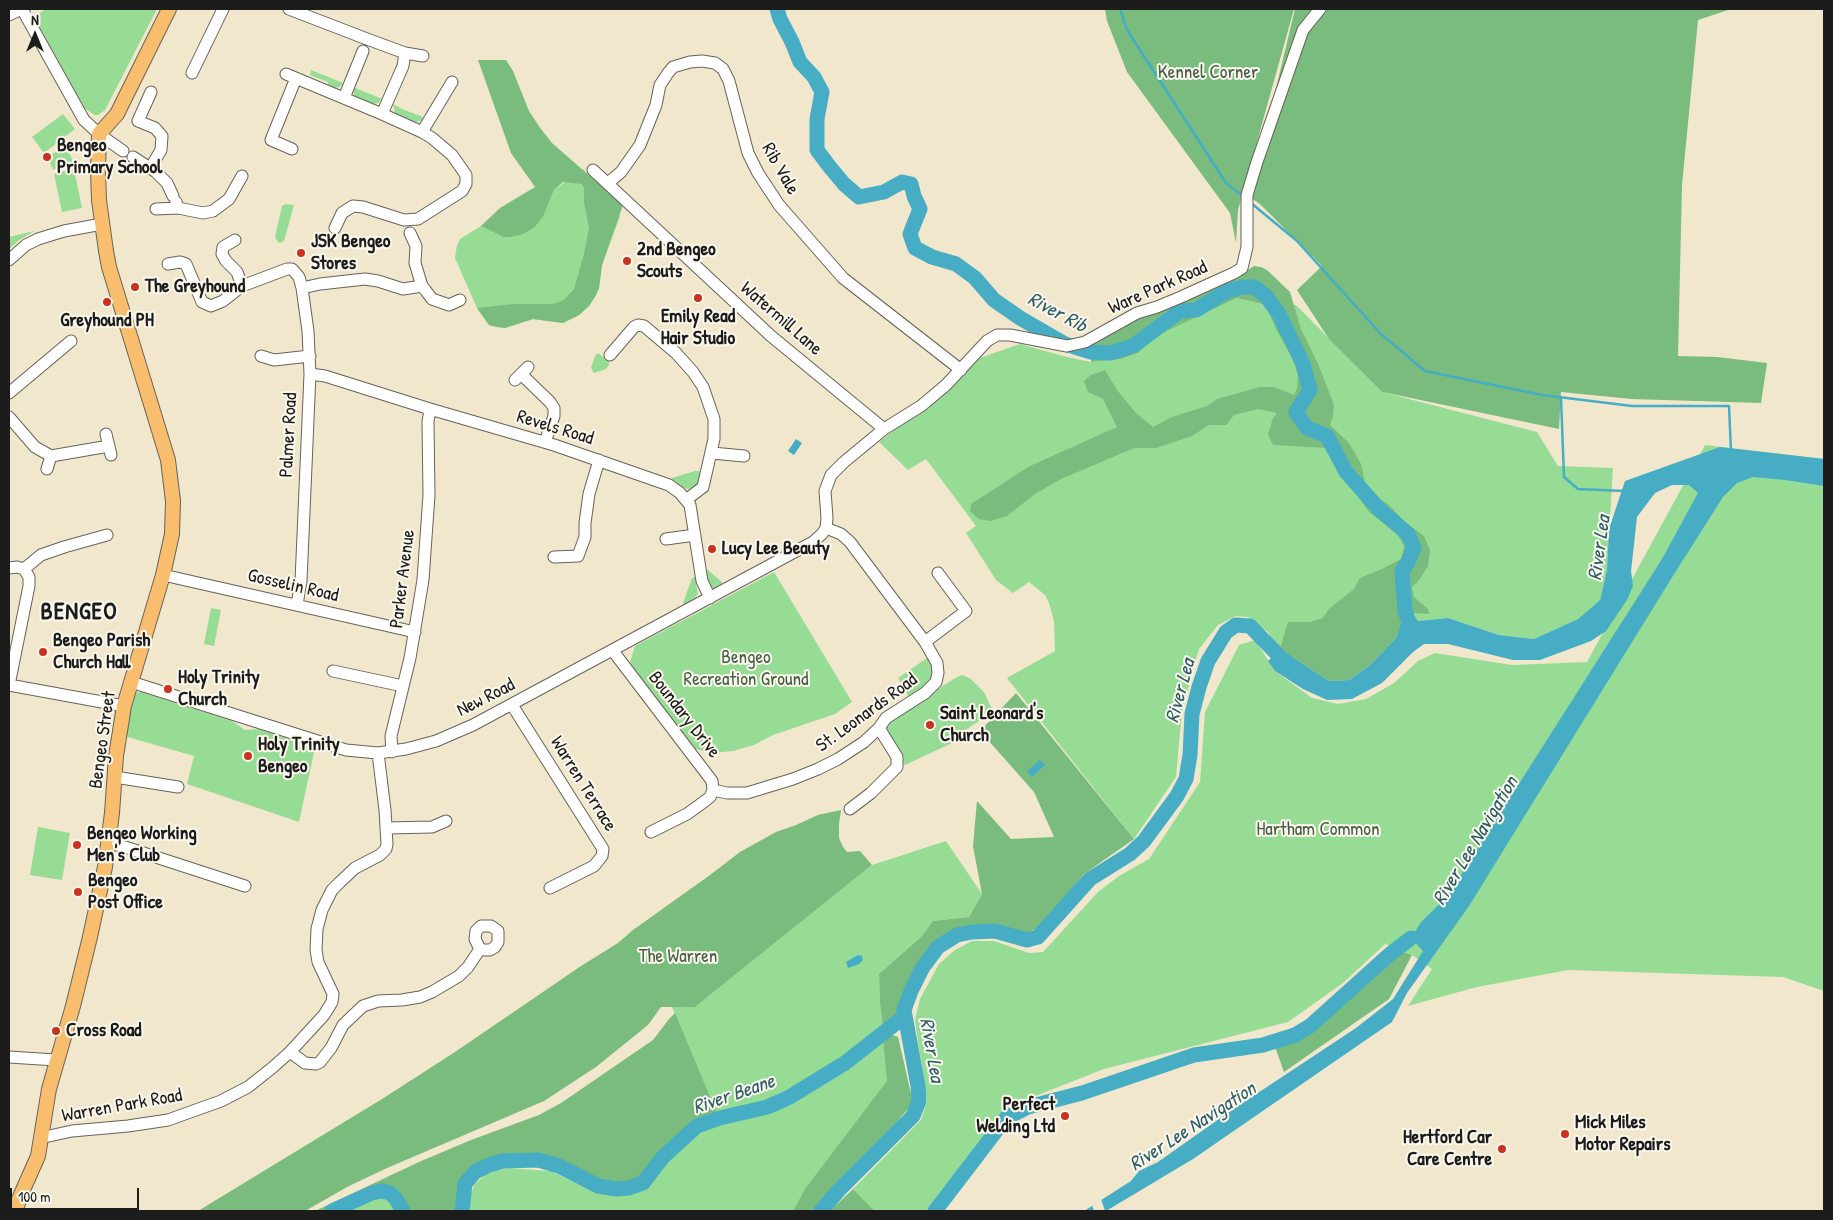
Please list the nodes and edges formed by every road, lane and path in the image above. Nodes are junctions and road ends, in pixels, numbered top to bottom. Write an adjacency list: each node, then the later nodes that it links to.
1 (21, 9): 6 (street); 16 (street)
2 (169, 9): 16 (main road)
3 (223, 9): 10 (street)
4 (289, 9): 8 (street)
5 (1320, 9): 38 (street, Ware Park Road)
6 (9, 15)
7 (363, 51): 13 (street)
8 (405, 53): 9 (street); 14 (street)
9 (422, 56)
10 (192, 73)
11 (452, 82): 15 (street)
12 (151, 92): 18 (street)
13 (344, 98): 14 (street); 17 (street)
14 (382, 114): 15 (street)
15 (422, 132): 25 (street)
16 (98, 134): 18 (street); 24 (main road, Bengeo Street)
17 (292, 149)
18 (151, 167): 22 (street)
19 (593, 170): 21 (street, Watermill Lane)
20 (242, 176): 22 (street)
21 (608, 183): 38 (street, Rib Vale); 44 (street, Watermill Lane)
22 (176, 202): 23 (street)
23 (156, 209)
24 (102, 224): 28 (street); 61 (main road, Bengeo Street)
25 (335, 228)
26 (410, 232): 31 (street)
27 (236, 240): 30 (street)
28 (9, 260)
29 (168, 264): 30 (street)
30 (242, 286): 32 (street, Palmer Road)
31 (422, 286): 32 (street); 33 (street)
32 (302, 288): 37 (street, Palmer Road)
33 (460, 300)
34 (71, 341): 41 (street)
35 (610, 355): 47 (street)
36 (261, 356): 37 (street)
37 (310, 356): 39 (street, Palmer Road)
38 (961, 370): 44 (street, Ware Park Road)
39 (310, 374): 42 (street, Revels Road); 63 (street, Palmer Road)
40 (522, 374): 45 (street)
41 (9, 393)
42 (430, 409): 45 (street, Revels Road); 64 (street, Parker Avenue)
43 (9, 417): 48 (street)
44 (884, 429): 53 (street, Ware Park Road)
45 (545, 442): 50 (street, Revels Road)
46 (109, 445): 48 (street)
47 (712, 453): 49 (street); 52 (street)
48 (51, 456): 51 (street)
49 (744, 456)
50 (599, 460): 52 (street, Revels Road); 57 (street)
51 (48, 469)
52 (686, 500): 55 (street)
53 (826, 528): 62 (street, New Road); 65 (street, St. Leonards Road)
54 (107, 534): 59 (street)
55 (695, 535): 56 (street); 62 (street)
56 (666, 540)
57 (554, 557)
58 (9, 568): 59 (street)
59 (24, 569): 69 (street)
60 (938, 573): 65 (street)
61 (163, 575): 63 (street, Gosselin Road); 68 (main road, Bengeo Street)
62 (710, 598): 66 (street, New Road)
63 (297, 605): 64 (street, Gosselin Road)
64 (415, 632): 70 (street, Parker Avenue)
65 (926, 642): 73 (street, St. Leonards Road)
66 (613, 651): 71 (street, New Road); 78 (street, Boundary Drive)
67 (333, 671): 70 (street)
68 (131, 682): 72 (main road, Bengeo Street); 75 (street, New Road)
69 (9, 685): 72 (street)
70 (404, 686): 74 (street, Parker Avenue)
71 (512, 705): 74 (street, New Road); 85 (street, Warren Terrace)
72 (124, 706): 76 (main road, Bengeo Street)
73 (879, 728): 78 (street, St. Leonards Road); 79 (street)
74 (392, 752): 75 (street, New Road)
75 (378, 753): 81 (street, Warren Park Road)
76 (115, 777): 77 (street); 83 (main road, Bengeo Street)
77 (178, 787)
78 (713, 790): 82 (street, Boundary Drive)
79 (850, 809)
80 (446, 821): 81 (street)
81 (387, 828): 87 (street, Warren Park Road)
82 (652, 832)
83 (108, 843): 84 (street); 89 (main road, Bengeo Street)
84 (245, 886)
85 (550, 888)
86 (480, 949): 87 (street)
87 (290, 1052): 90 (street, Warren Park Road)
88 (9, 1057): 89 (street)
89 (56, 1060): 90 (main road, Bengeo Street)
90 (41, 1136): 91 (main road, Bengeo Street)
91 (16, 1211)

